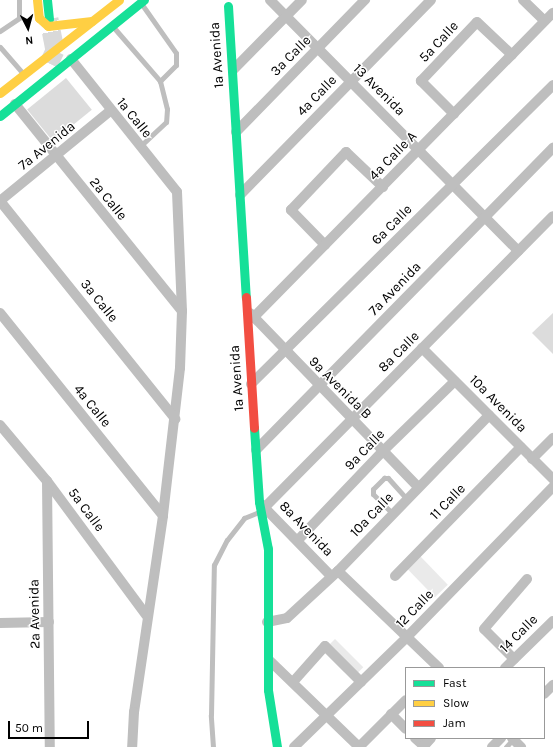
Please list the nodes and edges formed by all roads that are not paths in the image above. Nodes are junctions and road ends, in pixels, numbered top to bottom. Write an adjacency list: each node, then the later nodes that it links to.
1 (19, 0): 18 (lane)
2 (37, 0): 15 (main road)
3 (47, 0): 14 (main road)
4 (119, 0): 15 (main road)
5 (270, 0): 13 (street, 13 Avenida)
6 (302, 0): 13 (street)
7 (365, 0): 20 (street, 3a Calle)
8 (431, 0): 26 (street, 4a Calle)
9 (523, 0): 16 (street)
10 (142, 2): 17 (main road); 25 (lane)
11 (228, 6): 23 (main road, 1a Avenida)
12 (553, 13): 16 (street, 4a Calle A)
13 (286, 16): 20 (street, 13 Avenida); 23 (street)
14 (49, 19)
15 (93, 21): 24 (main road)
16 (545, 21): 21 (street, 4a Calle A)
17 (112, 26): 22 (main road); 25 (lane)
18 (0, 31)
19 (0, 47): 24 (lane)
20 (318, 49): 26 (street, 13 Avenida); 35 (street, 3a Calle)
21 (512, 55): 33 (street, 4a Calle A); 33 (street, 5a Calle)
22 (71, 59): 31 (main road); 32 (street, 1a Calle)
23 (233, 70): 35 (main road, 1a Avenida)
24 (24, 74): 29 (main road)
25 (160, 81): 36 (lane)
26 (351, 82): 38 (street, 13 Avenida); 42 (street, 4a Calle)
27 (553, 85): 40 (street, 6a Calle)
28 (12, 92): 30 (main road)
29 (0, 93)
30 (0, 102)
31 (15, 104): 34 (main road); 39 (street, 2a Calle)
32 (110, 112): 36 (street, 1a Calle); 39 (street, 7a Avenida)
33 (454, 114): 38 (street, 4a Calle A)
34 (0, 116)
35 (236, 132): 42 (main road, 1a Avenida)
36 (140, 147): 49 (street, 1a Calle)
37 (553, 148): 45 (street, 7a Avenida)
38 (419, 150): 40 (street, 13 Avenida); 41 (street, 4a Calle A)
39 (56, 157): 43 (street, 7a Avenida); 49 (street, 2a Calle)
40 (452, 185): 45 (street, 13 Avenida); 53 (street, 6a Calle)
41 (383, 187): 46 (street, 4a Calle A); 46 (street)
42 (240, 195): 48 (main road, 1a Avenida)
43 (0, 201): 58 (street, 3a Calle)
44 (553, 216): 47 (street, 8a Calle)
45 (484, 218): 47 (street, 13 Avenida); 56 (street, 7a Avenida)
46 (325, 245): 51 (street, 4a Calle A)
47 (518, 251): 52 (street, 8a Calle)
48 (247, 306): 51 (street, 9a Avenida B); 55 (main road, 1a Avenida)
49 (182, 311): 58 (street)
50 (0, 313): 73 (street, 4a Calle)
51 (253, 318): 53 (street, 9a Avenida B)
52 (422, 348): 54 (street, 10a Avenida); 59 (street, 8a Calle)
53 (284, 352): 55 (street, 6a Calle); 56 (street, 9a Avenida B)
54 (455, 381): 57 (street, 10a Avenida); 64 (street, 9a Calle)
55 (251, 384): 63 (main road, 1a Avenida)
56 (319, 387): 59 (street, 9a Avenida B); 63 (street, 7a Avenida)
57 (489, 415): 62 (street, 10a Avenida); 69 (street, 10a Calle)
58 (176, 419): 73 (street)
59 (352, 420): 64 (street, 9a Avenida B); 71 (street, 8a Calle)
60 (0, 425): 67 (street, 5a Calle)
61 (553, 438): 65 (street)
62 (521, 447): 65 (street, 10a Avenida); 76 (street, 11 Calle)
63 (256, 450): 71 (main road, 1a Avenida)
64 (383, 451): 69 (street, 9a Avenida B); 74 (street, 9a Calle)
65 (532, 459): 66 (street, 10a Avenida)
66 (553, 479)
67 (47, 481): 78 (street, 5a Calle); 81 (street, 2a Avenida)
68 (553, 487): 83 (street, 12 Calle)
69 (418, 488): 70 (street, 10a Calle)
70 (407, 499): 72 (street, 10a Calle); 72 (lane)
71 (262, 507): 74 (street, 8a Avenida); 82 (main road, 1a Avenida); 102 (lane)
72 (393, 514): 75 (street, 10a Calle)
73 (163, 516): 78 (street)
74 (298, 540): 75 (street, 8a Avenida)
75 (335, 573): 82 (street, 10a Calle); 83 (street, 8a Avenida)
76 (395, 576)
77 (527, 579): 84 (street)
78 (146, 615): 101 (street)
79 (553, 621): 84 (street, 14 Calle)
80 (0, 622): 81 (street)
81 (49, 622): 100 (street, 2a Avenida)
82 (267, 622): 85 (main road, 1a Avenida)
83 (406, 638): 86 (street, 8a Avenida); 89 (street, 12 Calle)
84 (514, 659): 87 (street, 14 Calle)
85 (269, 660): 88 (street); 103 (main road, 1a Avenida)
86 (438, 667)
87 (506, 667)
88 (293, 682): 89 (street); 94 (street)
89 (361, 682): 94 (street, 12 Calle)
90 (553, 685): 91 (street)
91 (545, 693)
92 (405, 703): 93 (street)
93 (391, 714): 95 (street); 105 (street)
94 (327, 715): 104 (street, 12 Calle); 105 (street)
95 (405, 728)
96 (416, 739): 106 (street)
97 (430, 739): 106 (street)
98 (500, 739): 107 (street)
99 (513, 739): 108 (street)
100 (50, 747)
101 (132, 747)
102 (213, 747)
103 (277, 747)
104 (294, 747)
105 (359, 747)
106 (423, 747)
107 (492, 747)
108 (521, 747)

